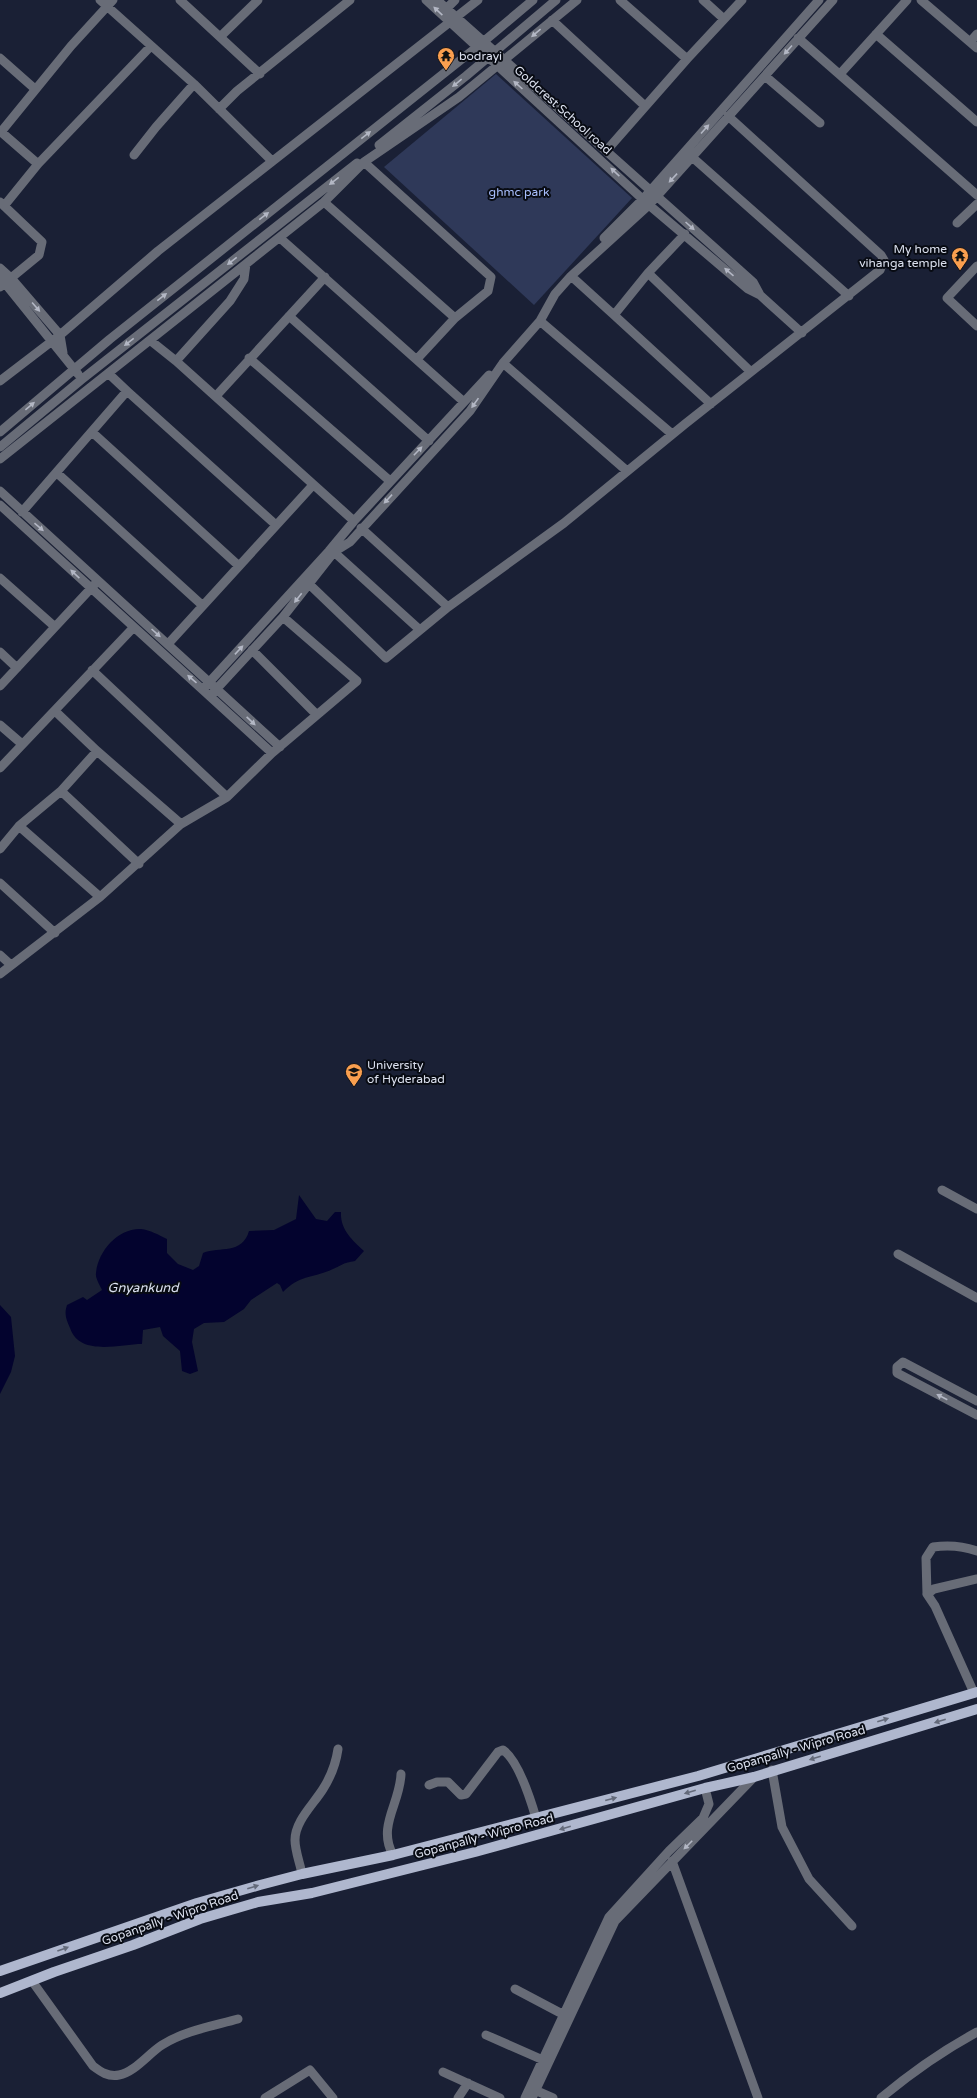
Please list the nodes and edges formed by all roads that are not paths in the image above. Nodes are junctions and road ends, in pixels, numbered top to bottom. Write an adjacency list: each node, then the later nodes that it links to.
1 (100, 0): 19 (street)
2 (180, 0): 26 (street)
3 (258, 0): 26 (street)
4 (350, 0): 35 (street)
5 (426, 0): 22 (street, one-way to 5)
6 (437, 0): 20 (street)
7 (455, 0): 20 (street)
8 (478, 0): 22 (street)
9 (533, 0): 28 (street)
10 (556, 0): 31 (street)
11 (577, 0): 23 (street)
12 (620, 0): 33 (street)
13 (703, 0): 21 (street)
14 (742, 0): 21 (street)
15 (819, 0): 52 (street, one-way to 15)
16 (833, 0): 27 (street)
17 (907, 0): 24 (street)
18 (921, 0): 30 (street)
19 (111, 3): 29 (street); 39 (street)
20 (447, 8): 22 (street)
21 (724, 19): 33 (street)
22 (453, 20): 28 (street, Goldcrest School road); 49 (street)
23 (552, 20): 34 (street, one-way to 34); 40 (street)
24 (876, 34): 36 (street); 43 (street)
25 (977, 34): 30 (street)
26 (221, 36): 35 (street)
27 (798, 38): 36 (street); 37 (street, one-way to 37)
28 (480, 45): 31 (street, Goldcrest School road); 84 (street, one-way to 28)
29 (152, 46): 38 (street); 51 (street)
30 (974, 46)
31 (490, 55): 34 (street, Goldcrest School road); 87 (street, one-way to 87)
32 (0, 58): 39 (street)
33 (687, 59): 40 (street)
34 (500, 63): 46 (street, Goldcrest School road); 50 (street); 55 (street, Goldcrest School road, one-way to 34)
35 (260, 74): 41 (street)
36 (840, 74): 53 (street)
37 (765, 76): 42 (street); 44 (street)
38 (194, 84): 41 (street); 47 (street)
39 (36, 89): 45 (street)
40 (645, 106): 46 (street)
41 (219, 109): 49 (street)
42 (728, 116): 48 (street); 69 (street)
43 (977, 122)
44 (820, 123)
45 (1, 131): 51 (street)
46 (607, 150): 52 (street, Goldcrest School road)
47 (134, 155)
48 (692, 157): 52 (street, one-way to 52); 69 (street)
49 (272, 161): 76 (street)
50 (364, 162): 54 (street); 72 (street)
51 (38, 164): 56 (street)
52 (654, 193): 55 (street); 68 (street, Goldcrest School road, one-way to 68)
53 (977, 195)
54 (324, 202): 60 (street); 72 (street)
55 (646, 202): 59 (street, Goldcrest School road); 65 (street); 92 (street)
56 (2, 204): 67 (street)
57 (977, 204): 58 (street)
58 (957, 223)
59 (685, 234): 64 (street); 68 (street, Goldcrest School road, one-way to 59)
60 (280, 238): 61 (street); 66 (street)
61 (246, 264): 78 (street); 82 (street)
62 (977, 266): 74 (street)
63 (0, 268): 67 (street)
64 (648, 273): 70 (street); 85 (street)
65 (571, 276): 70 (street); 73 (street)
66 (325, 277): 71 (street); 81 (street)
67 (4, 281): 76 (street, one-way to 76); 77 (street)
68 (760, 295): 75 (street)
69 (849, 296): 75 (street)
70 (614, 315): 93 (street)
71 (290, 316): 80 (street); 97 (street)
72 (455, 318): 81 (street)
73 (540, 321): 83 (street); 96 (street)
74 (977, 326)
75 (802, 332): 85 (street)
76 (60, 335): 77 (street); 79 (street)
77 (51, 340): 79 (street); 88 (street)
78 (151, 341): 82 (street); 86 (street)
79 (63, 353): 84 (street)
80 (249, 358): 91 (street); 102 (street)
81 (417, 359): 92 (street)
82 (176, 361): 91 (street)
83 (502, 363): 100 (street); 109 (street, one-way to 109)
84 (74, 369): 87 (street); 94 (street, one-way to 84)
85 (751, 372): 93 (street)
86 (109, 374): 89 (street); 90 (street)
87 (81, 380): 89 (street); 98 (street)
88 (0, 381)
89 (87, 388): 99 (street)
90 (127, 392): 95 (street); 108 (street)
91 (216, 396): 103 (street)
92 (464, 402): 97 (street)
93 (711, 404): 96 (street)
94 (0, 432)
95 (92, 432): 101 (street); 113 (street)
96 (672, 434): 100 (street)
97 (429, 440): 102 (street, one-way to 97)
98 (0, 447)
99 (0, 459)
100 (627, 471): 119 (street)
101 (57, 474): 106 (street); 118 (street)
102 (390, 481): 107 (street)
103 (313, 485): 107 (street); 108 (street)
104 (0, 491): 106 (street)
105 (0, 505): 117 (street, one-way to 105)
106 (22, 512): 115 (street, one-way to 115)
107 (354, 521): 110 (street)
108 (276, 525): 113 (street)
109 (361, 528): 111 (street); 119 (street)
110 (342, 535): 111 (street); 130 (street, one-way to 110)
111 (350, 542): 112 (street)
112 (334, 552): 116 (street); 124 (street)
113 (239, 566): 118 (street)
114 (0, 578): 122 (street)
115 (99, 580): 117 (street); 121 (street)
116 (309, 584): 120 (street, one-way to 120); 124 (street)
117 (91, 589): 122 (street); 123 (street)
118 (202, 605): 125 (street)
119 (448, 608): 124 (street)
120 (283, 617): 126 (street); 135 (street)
121 (140, 619): 123 (street); 125 (street, one-way to 125)
122 (54, 626): 128 (street)
123 (131, 626): 129 (street); 132 (street, one-way to 123); 137 (street)
124 (420, 630)
125 (168, 644): 130 (street)
126 (252, 650): 130 (street); 135 (street)
127 (0, 652): 128 (street)
128 (17, 668): 131 (street)
129 (92, 670): 134 (street); 143 (street)
130 (213, 685): 132 (street); 133 (street); 138 (street, one-way to 138)
131 (0, 686)
132 (203, 689): 133 (street)
133 (210, 696): 138 (street)
134 (55, 711): 137 (street); 139 (street)
135 (316, 714): 138 (street)
136 (0, 725): 137 (street)
137 (21, 743): 140 (street); 141 (street)
138 (276, 750): 143 (street)
139 (97, 751): 142 (street); 144 (street)
140 (0, 765)
141 (0, 768)
142 (61, 791): 145 (street); 147 (street)
143 (227, 796): 144 (street)
144 (181, 824): 147 (street)
145 (19, 826): 146 (street); 149 (street)
146 (0, 849)
147 (139, 864): 149 (street)
148 (0, 883): 150 (street)
149 (100, 897): 150 (street)
150 (55, 933): 152 (street)
151 (0, 955): 152 (street)
152 (11, 965): 153 (street)
153 (0, 974)
154 (942, 1190): 155 (street)
155 (977, 1209)
156 (898, 1254): 157 (street)
157 (977, 1298)
158 (977, 1401): 159 (street, one-way to 158)
159 (977, 1415)
160 (977, 1551): 162 (street)
161 (977, 1579): 162 (street)
162 (927, 1594): 163 (street)
163 (975, 1692): 171 (main road, Gopanpally - Wipro Road, one-way to 163)
164 (977, 1709): 166 (main road, Gopanpally - Wipro Road, one-way to 166)
165 (338, 1749): 178 (street)
166 (772, 1770): 168 (main road, Gopanpally - Wipro Road); 179 (street)
167 (401, 1774): 176 (street)
168 (754, 1777): 170 (main road, Gopanpally - Wipro Road); 177 (street, one-way to 177)
169 (430, 1785): 171 (street)
170 (705, 1788): 174 (main road, Gopanpally - Wipro Road, one-way to 174); 186 (street)
171 (536, 1818): 172 (main road, Gopanpally - Wipro Road)
172 (524, 1822): 173 (main road, Gopanpally - Wipro Road); 174 (main road)
173 (508, 1826): 175 (main road); 176 (main road, Gopanpally - Wipro Road)
174 (528, 1838): 175 (main road, Gopanpally - Wipro Road)
175 (512, 1842): 182 (main road, Gopanpally - Wipro Road)
176 (393, 1855): 178 (main road, Gopanpally - Wipro Road)
177 (672, 1861): 186 (street); 200 (street)
178 (302, 1874): 180 (main road, Gopanpally - Wipro Road, one-way to 178)
179 (852, 1926)
180 (43, 1956): 181 (main road, Gopanpally - Wipro Road); 182 (main road)
181 (0, 1970)
182 (54, 1972): 183 (main road, Gopanpally - Wipro Road)
183 (32, 1981): 185 (main road, Gopanpally - Wipro Road); 187 (street)
184 (514, 1989): 186 (street)
185 (0, 1993)
186 (567, 2017): 190 (street); 193 (street)
187 (238, 2019)
188 (977, 2032): 201 (street)
189 (486, 2035): 190 (street)
190 (542, 2060): 193 (street)
191 (443, 2072): 192 (street)
192 (468, 2083): 196 (street); 197 (street)
193 (533, 2092): 198 (street); 199 (street)
194 (329, 2097): 195 (street)
195 (265, 2098)
196 (458, 2098)
197 (500, 2098)
198 (525, 2098)
199 (553, 2098)
200 (758, 2098)
201 (881, 2098)

